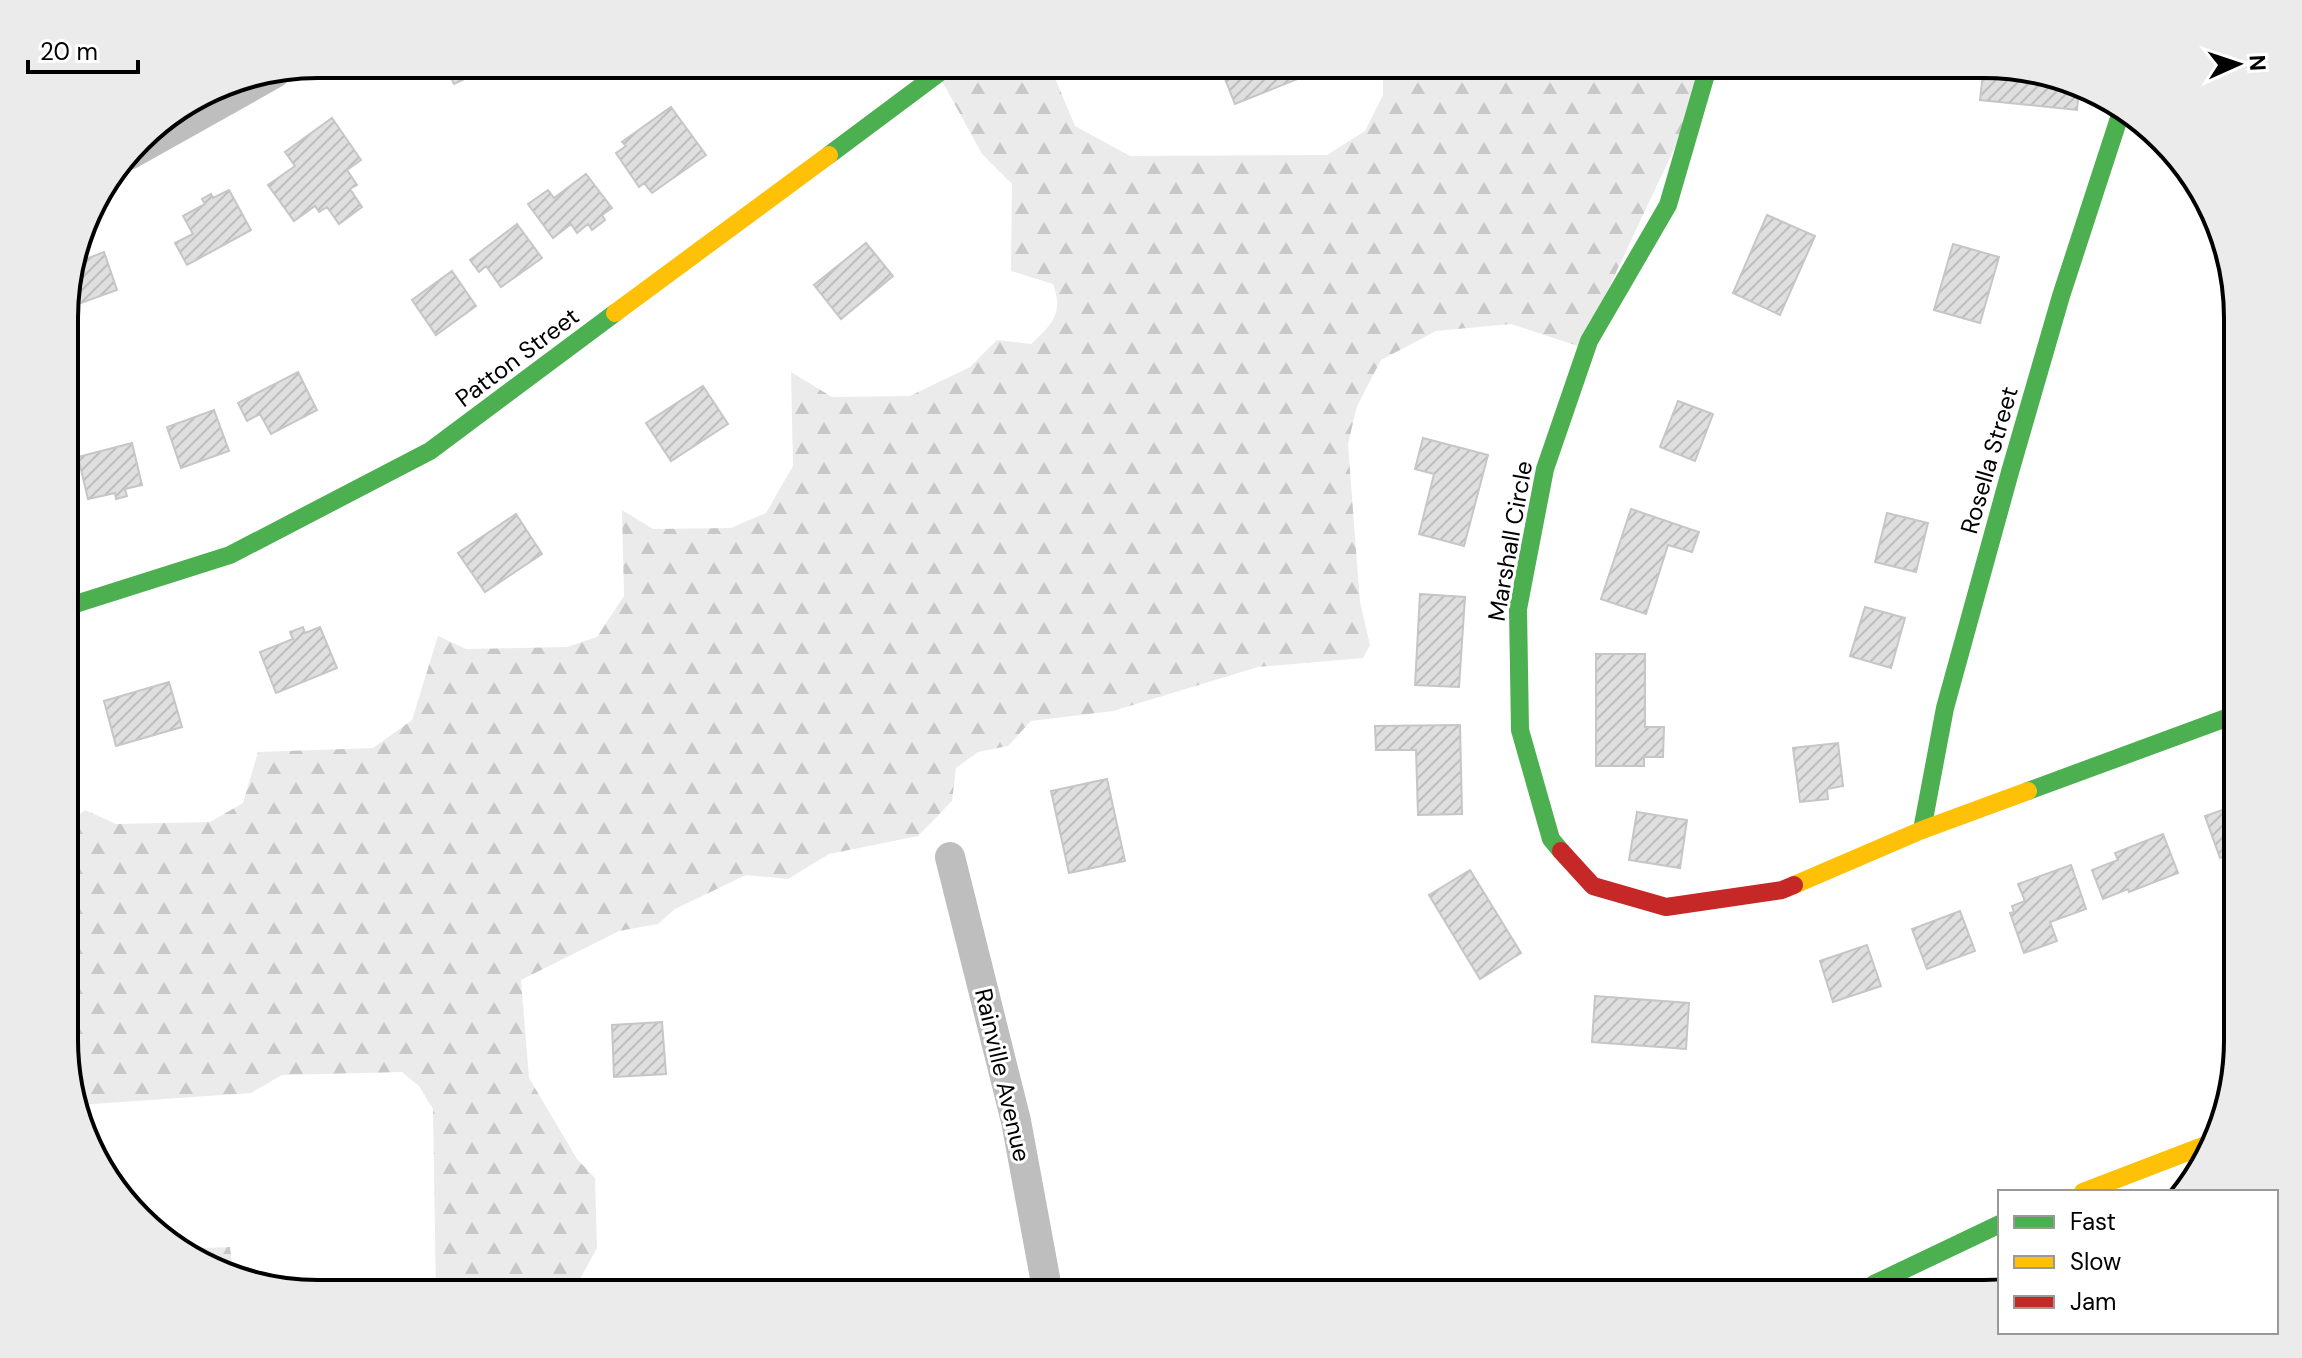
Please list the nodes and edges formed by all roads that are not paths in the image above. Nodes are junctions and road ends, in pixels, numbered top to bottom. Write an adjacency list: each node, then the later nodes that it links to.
1 (1705, 78): 8 (street, Marshall Circle)
2 (931, 79): 6 (street, Patton Street)
3 (245, 90): 5 (street)
4 (2118, 120): 8 (street, Rosella Street)
5 (162, 136)
6 (78, 603)
7 (2223, 719): 8 (street, Marshall Circle)
8 (1922, 830)
9 (950, 857): 14 (street, Rainville Avenue)
10 (2198, 1148): 11 (street)
11 (2088, 1190)
12 (1998, 1228): 13 (street)
13 (1885, 1279)
14 (1045, 1280)

